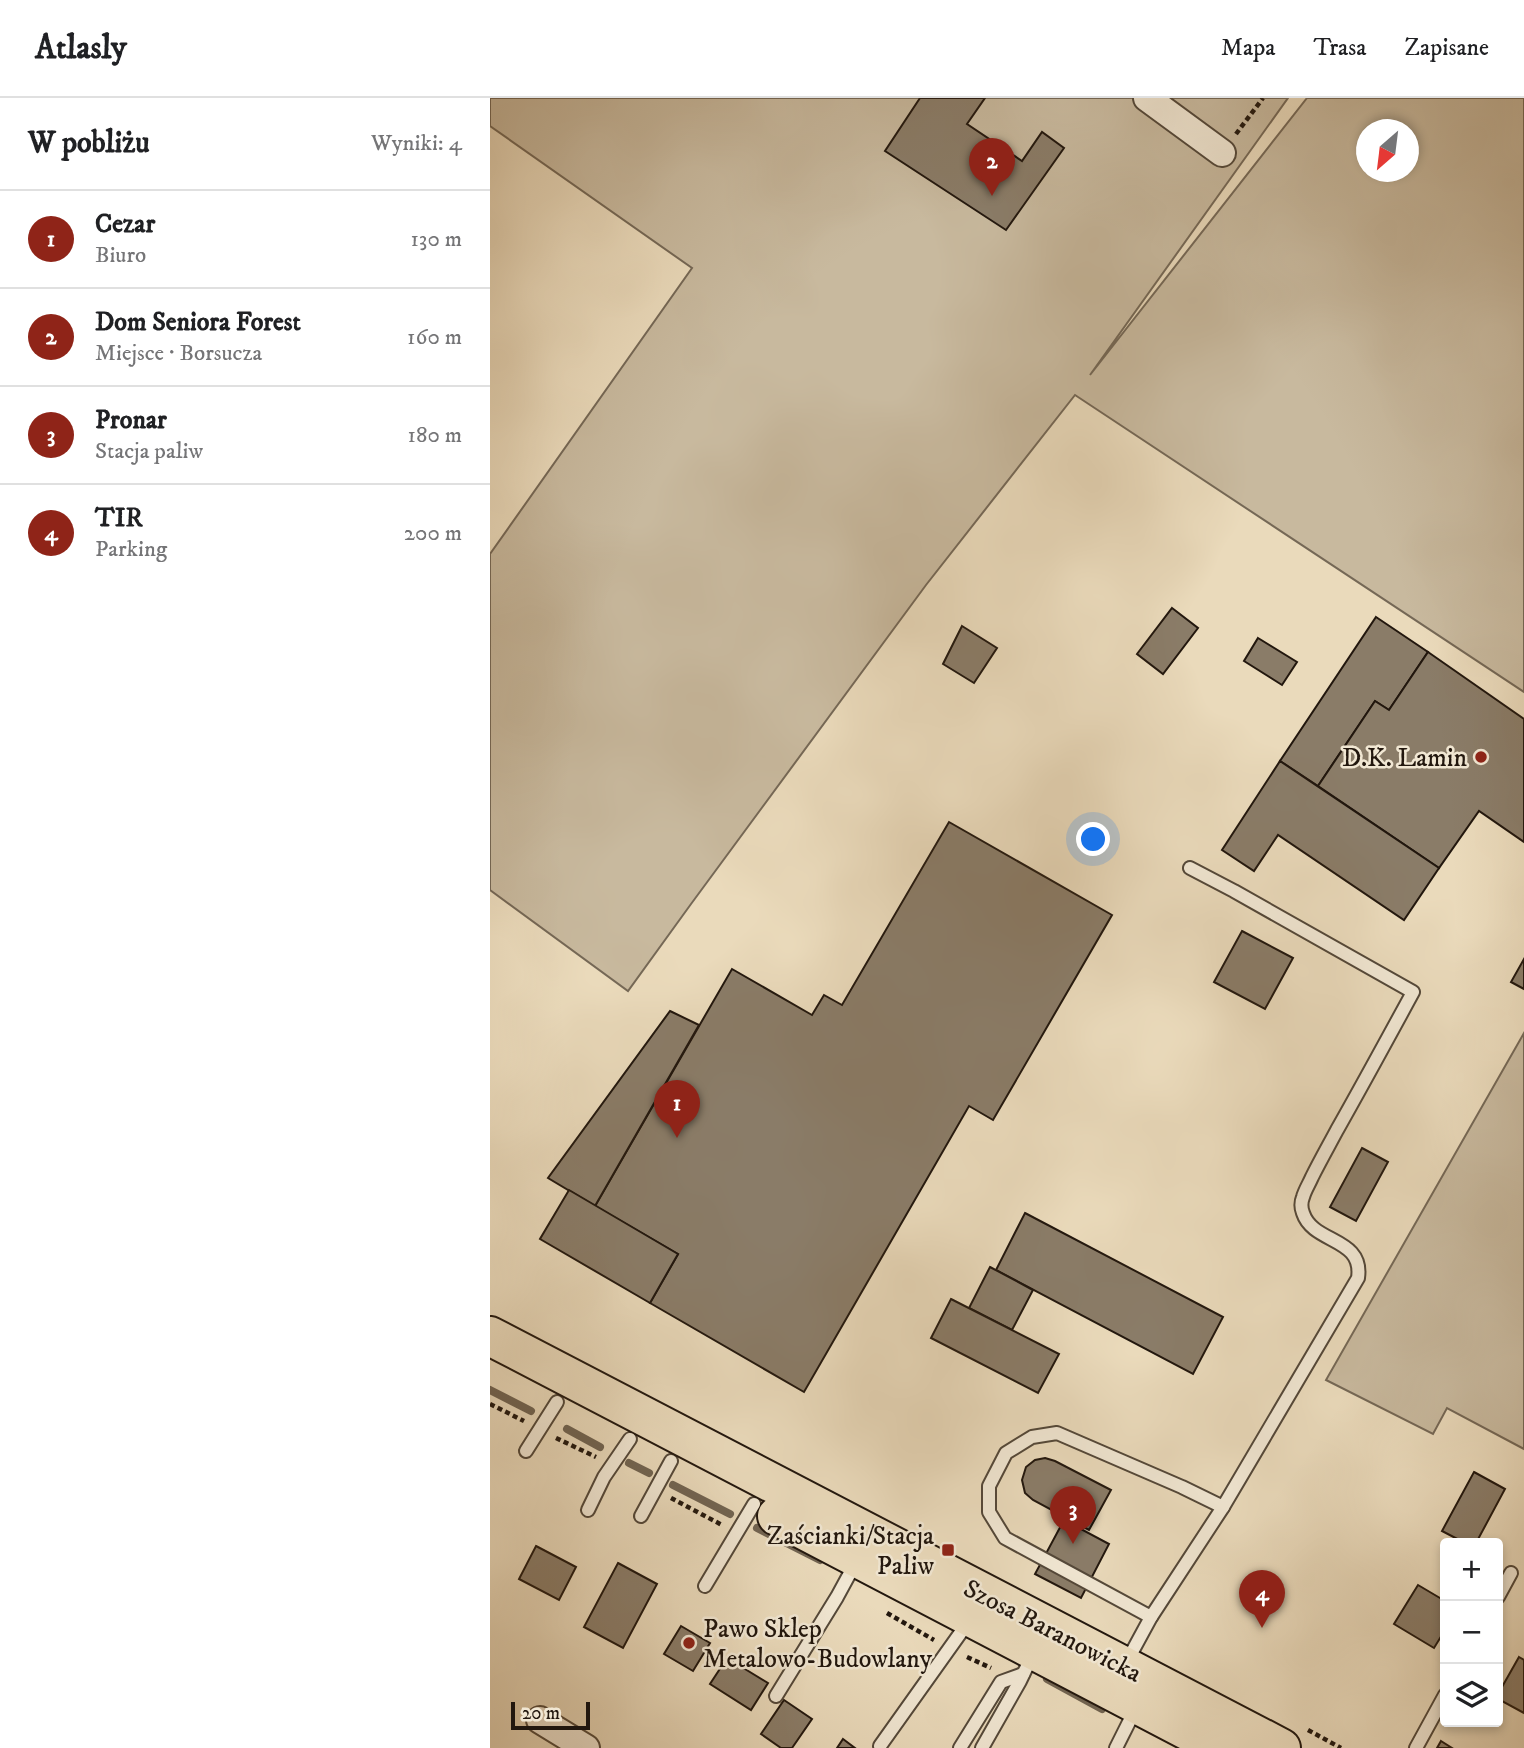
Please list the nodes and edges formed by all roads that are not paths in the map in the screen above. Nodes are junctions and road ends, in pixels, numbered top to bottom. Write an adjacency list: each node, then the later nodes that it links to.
1 (1147, 98): 2 (street)
2 (1222, 153)
3 (1190, 868): 13 (lane)
4 (490, 1322): 8 (main road)
5 (490, 1336): 8 (main road, Szosa Baranowicka)
6 (490, 1351): 8 (main road)
7 (490, 1366): 8 (main road, Szosa Baranowicka)
8 (572, 1390): 9 (main road, Szosa Baranowicka); 10 (lane); 11 (main road, Szosa Baranowicka)
9 (630, 1439): 11 (main road, Szosa Baranowicka); 14 (lane)
10 (526, 1451)
11 (692, 1462): 12 (main road, Szosa Baranowicka); 15 (lane); 16 (main road, Szosa Baranowicka)
12 (754, 1504): 16 (main road, Szosa Baranowicka); 18 (lane)
13 (1223, 1507): 21 (lane); 21 (lane)
14 (588, 1510)
15 (641, 1516)
16 (842, 1540): 20 (main road, Szosa Baranowicka); 23 (main road, Szosa Baranowicka); 24 (lane)
17 (1511, 1573): 19 (lane)
18 (705, 1586)
19 (1503, 1588)
20 (955, 1609): 22 (main road, Szosa Baranowicka); 23 (main road); 28 (lane)
21 (1151, 1617): 23 (lane)
22 (1029, 1662): 23 (main road, Szosa Baranowicka); 30 (lane); 31 (lane)
23 (1129, 1690): 27 (main road, Szosa Baranowicka); 32 (lane)
24 (776, 1696)
25 (1440, 1704): 34 (lane)
26 (540, 1720): 29 (street)
27 (1217, 1736): 33 (main road, Szosa Baranowicka)
28 (880, 1746)
29 (586, 1748)
30 (960, 1748)
31 (982, 1748)
32 (1116, 1748)
33 (1281, 1748)
34 (1416, 1748)

